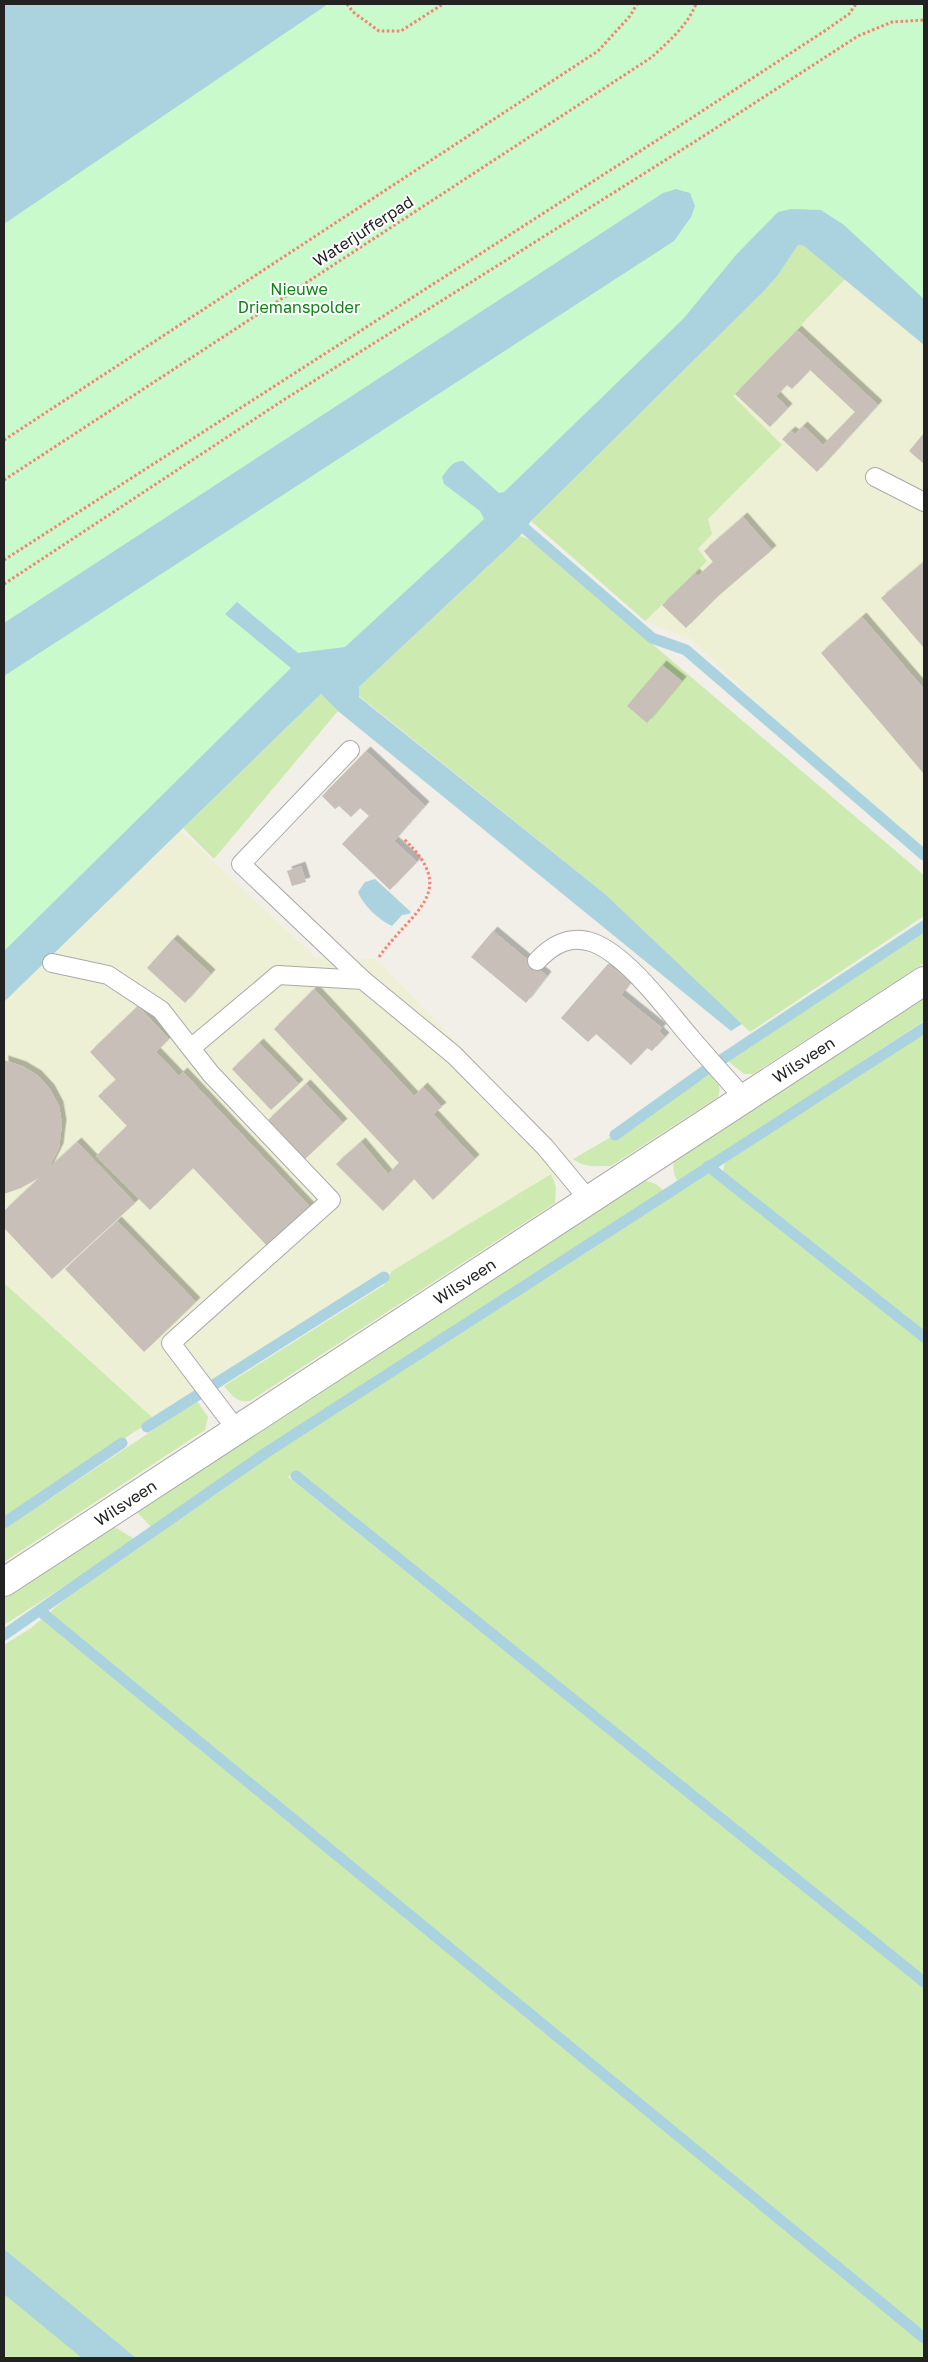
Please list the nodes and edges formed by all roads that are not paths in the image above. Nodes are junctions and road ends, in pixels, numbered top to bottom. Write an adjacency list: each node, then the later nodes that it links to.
1 (875, 477): 2 (lane)
2 (924, 502)
3 (350, 750): 6 (lane)
4 (537, 961): 9 (lane)
5 (52, 963): 8 (lane)
6 (363, 980): 8 (lane); 10 (lane)
7 (924, 981): 9 (street, Wilsveen)
8 (191, 1048): 11 (lane)
9 (744, 1098): 10 (street, Wilsveen)
10 (588, 1198): 11 (street, Wilsveen)
11 (236, 1430): 12 (street, Wilsveen)
12 (4, 1582)

